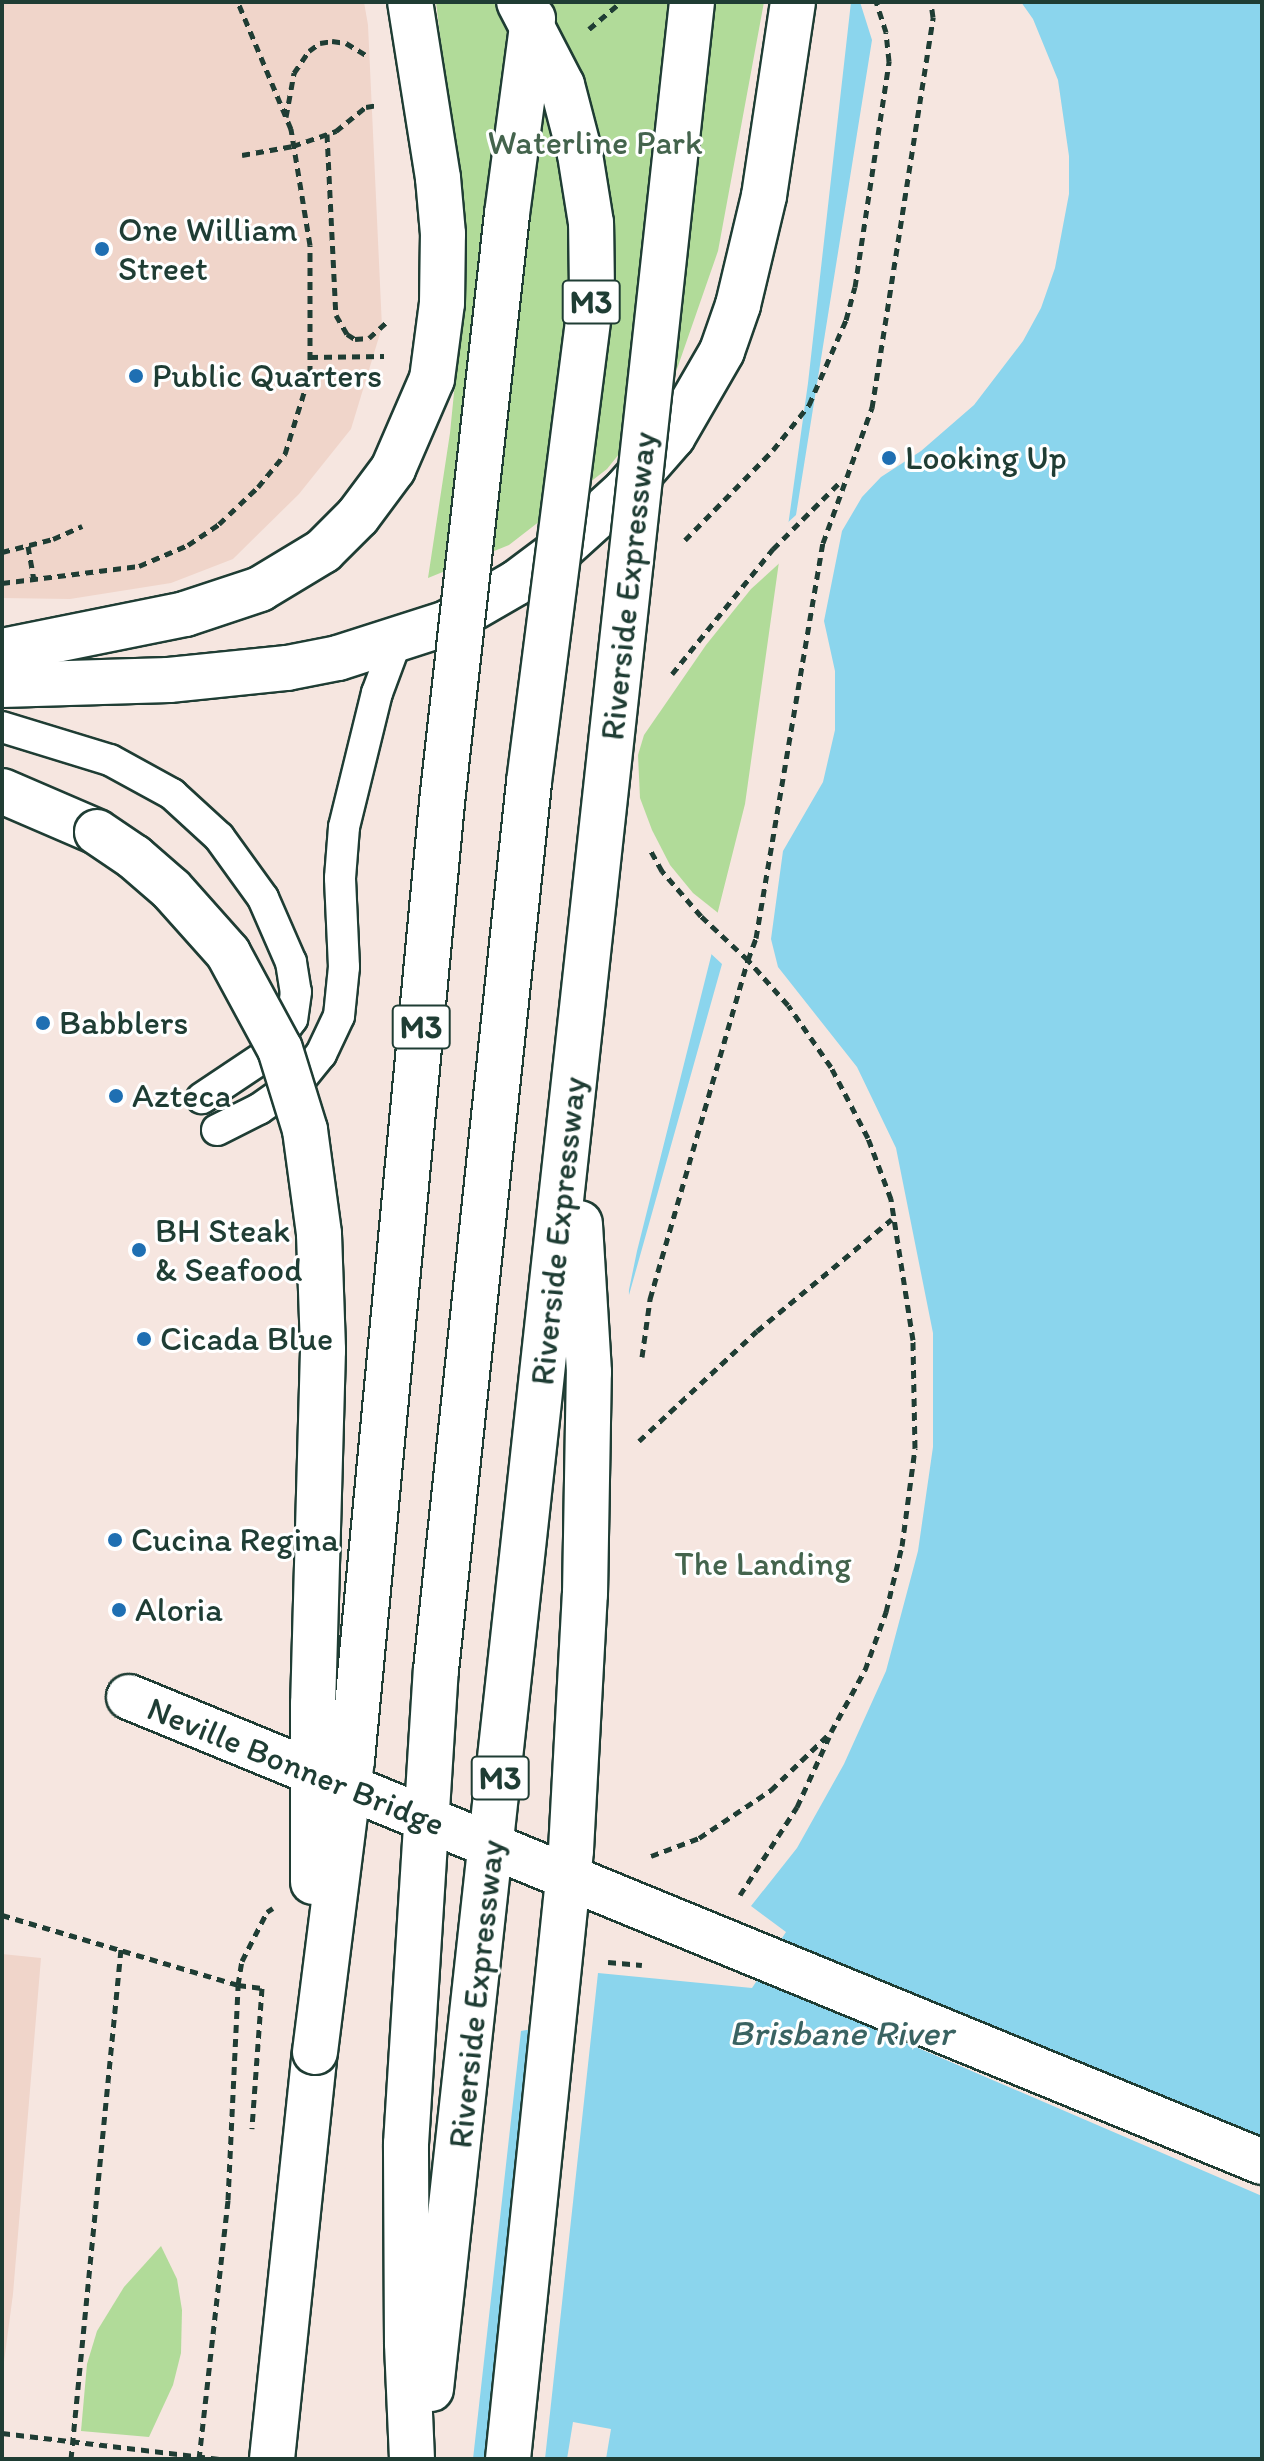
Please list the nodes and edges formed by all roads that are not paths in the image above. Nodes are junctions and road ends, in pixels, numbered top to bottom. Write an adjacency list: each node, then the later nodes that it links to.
1 (410, 2): 7 (main road)
2 (519, 2): 18 (main road, M3, bridge)
3 (536, 2): 15 (main road, M3, bridge)
4 (692, 2): 11 (main road, Riverside Expressway / M3, bridge)
5 (793, 2): 6 (main road)
6 (396, 642): 8 (main road); 13 (lane)
7 (2, 651)
8 (2, 685)
9 (2, 727): 12 (lane)
10 (2, 791): 15 (main road, M3, bridge)
11 (572, 1097): 19 (main road, Riverside Expressway / M3, bridge); 20 (main road, M3, bridge)
12 (202, 1098)
13 (217, 1130)
14 (129, 1697): 16 (main road, Neville Bonner Bridge, bridge)
15 (315, 2052): 17 (main road, M3)
16 (1262, 2162)
17 (272, 2459)
18 (412, 2459)
19 (423, 2459)
20 (508, 2459)

